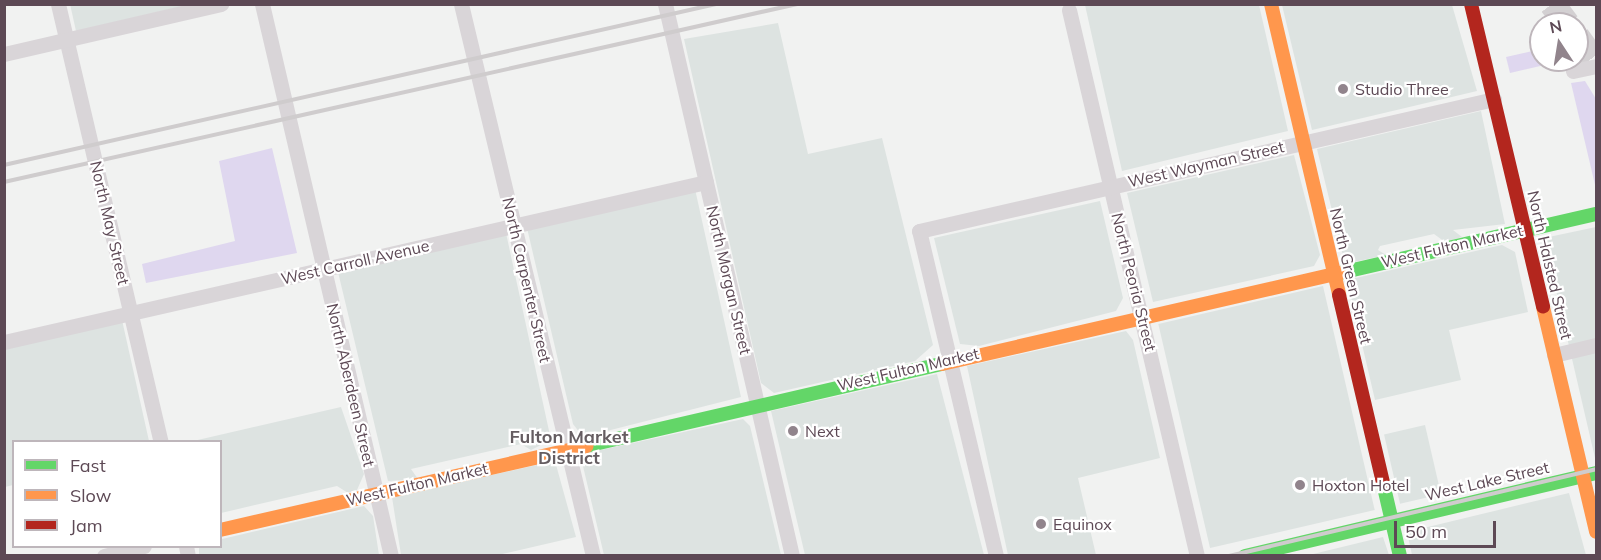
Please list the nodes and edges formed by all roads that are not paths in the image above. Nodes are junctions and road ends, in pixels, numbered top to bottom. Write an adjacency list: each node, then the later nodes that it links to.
1 (58, 4): 9 (street, North May Street)
2 (221, 4): 9 (street)
3 (262, 4): 18 (street, North Aberdeen Street)
4 (461, 4): 16 (street, North Carpenter Street)
5 (665, 4): 13 (street, North Morgan Street)
6 (1271, 4): 12 (street, North Green Street)
7 (1471, 4): 11 (street, North Halsted Street)
8 (1069, 10): 14 (street, North Peoria Street)
9 (66, 40): 10 (street); 20 (street, North May Street)
10 (4, 54)
11 (1494, 99): 12 (street, West Wayman Street); 17 (street, North Halsted Street)
12 (1303, 142): 14 (street, West Wayman Street); 19 (street, North Green Street)
13 (706, 182): 16 (street, West Carroll Avenue); 26 (street, North Morgan Street)
14 (1111, 186): 21 (street, North Peoria Street); 25 (street, West Wayman Street)
15 (1596, 214): 17 (street, West Fulton Market)
16 (514, 226): 18 (street, West Carroll Avenue); 28 (street, North Carpenter Street)
17 (1525, 229): 19 (street, West Fulton Market); 24 (street, North Halsted Street)
18 (324, 269): 20 (street, West Carroll Avenue); 30 (street, North Aberdeen Street)
19 (1334, 272): 21 (street, West Fulton Market); 31 (street, North Green Street)
20 (131, 313): 22 (street, West Carroll Avenue); 27 (street, North May Street)
21 (1143, 315): 25 (street, West Fulton Market); 40 (street, North Peoria Street)
22 (4, 342)
23 (1596, 345): 24 (street)
24 (1554, 355): 29 (street, North Halsted Street)
25 (951, 360): 26 (street, West Fulton Market); 39 (street)
26 (758, 404): 28 (street, West Fulton Market); 38 (street, North Morgan Street)
27 (161, 440)
28 (567, 450): 30 (street, West Fulton Market); 37 (street, North Carpenter Street)
29 (1590, 474): 31 (street, West Lake Street); 33 (street, North Halsted Street)
30 (377, 493): 32 (street, West Fulton Market); 36 (street, North Aberdeen Street)
31 (1392, 521): 41 (street, West Lake Street); 42 (street, North Green Street)
32 (222, 530)
33 (1596, 532)
34 (135, 548): 35 (street)
35 (104, 555)
36 (391, 555)
37 (593, 555)
38 (792, 555)
39 (996, 555)
40 (1197, 555)
41 (1245, 555)
42 (1400, 555)

